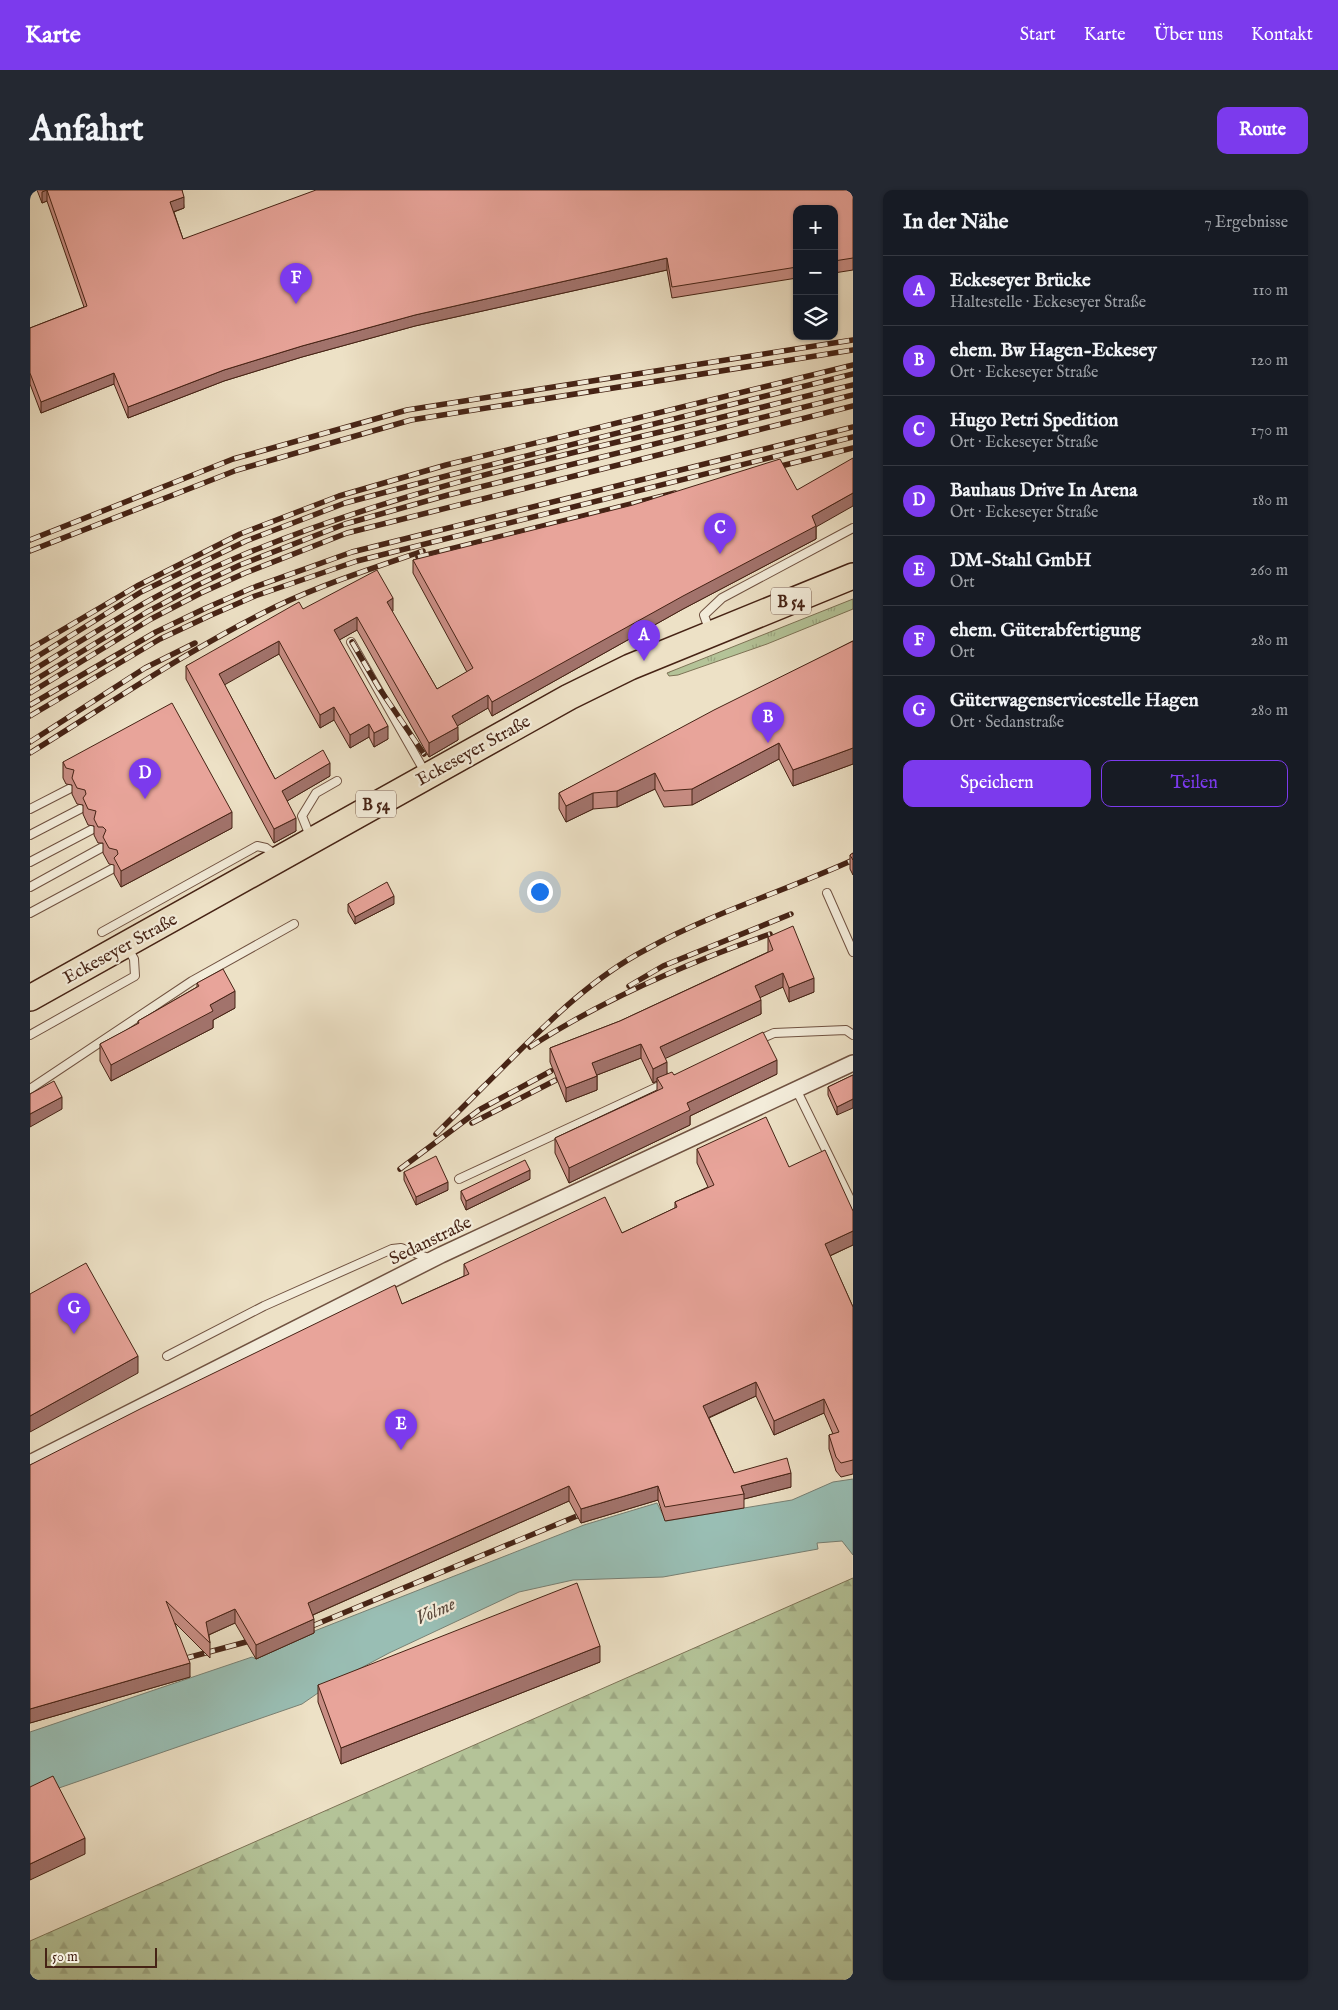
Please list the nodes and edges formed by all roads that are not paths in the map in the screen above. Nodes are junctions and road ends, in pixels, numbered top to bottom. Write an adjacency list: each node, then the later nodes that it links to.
1 (853, 528): 3 (lane)
2 (853, 576): 3 (main road, Eckeseyer Straße / B 54)
3 (710, 634): 5 (main road, Eckeseyer Straße / B 54)
4 (350, 642): 5 (lane)
5 (426, 776): 12 (main road, Eckeseyer Straße / B 54)
6 (337, 781): 12 (lane)
7 (69, 789): 8 (lane)
8 (30, 809)
9 (80, 809): 11 (lane)
10 (91, 830): 14 (lane)
11 (30, 835)
12 (312, 840): 20 (main road, Eckeseyer Straße / B 54)
13 (101, 848): 16 (lane)
14 (30, 862)
15 (112, 869): 18 (lane)
16 (30, 887)
17 (828, 893): 22 (lane)
18 (30, 913)
19 (294, 924): 29 (lane)
20 (132, 931): 21 (lane); 23 (main road, Eckeseyer Straße / B 54); 24 (lane)
21 (102, 932)
22 (853, 952)
23 (30, 998)
24 (30, 1035)
25 (853, 1035): 26 (lane)
26 (747, 1045)
27 (853, 1063): 30 (street, Sedanstraße)
28 (675, 1078): 31 (lane)
29 (30, 1088)
30 (796, 1089): 32 (lane); 33 (street, Sedanstraße)
31 (459, 1179)
32 (853, 1205)
33 (433, 1259): 34 (lane); 35 (street, Sedanstraße)
34 (167, 1356)
35 (30, 1463)

